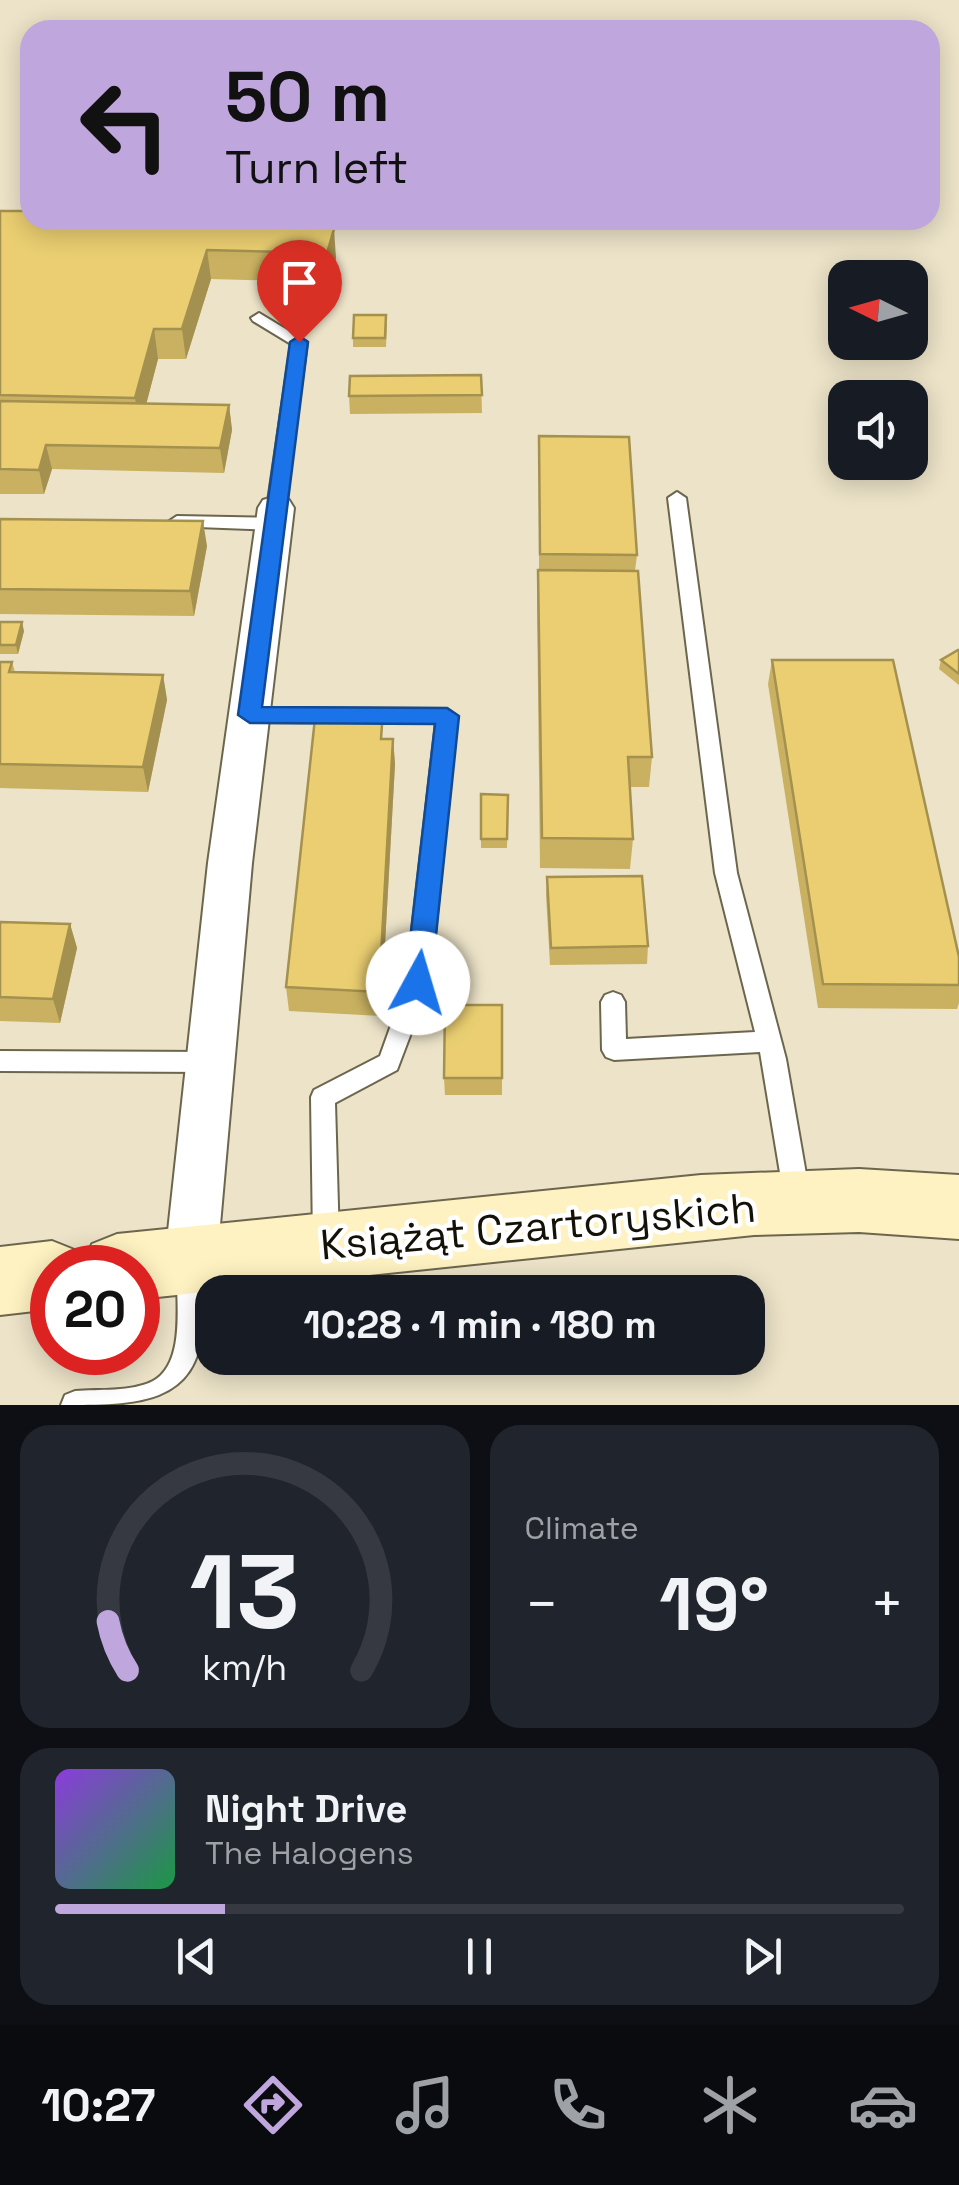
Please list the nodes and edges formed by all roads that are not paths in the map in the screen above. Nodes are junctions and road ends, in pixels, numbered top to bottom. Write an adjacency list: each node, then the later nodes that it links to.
1 (259, 318): 3 (lane)
2 (677, 498): 7 (lane)
3 (276, 516): 4 (lane); 5 (street)
4 (157, 522)
5 (250, 715): 9 (street); 12 (lane)
6 (613, 1002): 7 (lane)
7 (769, 1040): 10 (lane)
8 (0, 1061): 9 (lane)
9 (210, 1062): 13 (street)
10 (798, 1204): 11 (main road, Książąt Czartoryskich); 12 (main road, Książąt Czartoryskich)
11 (959, 1207)
12 (326, 1245): 13 (main road, Książąt Czartoryskich)
13 (190, 1259): 14 (main road, Książąt Czartoryskich); 17 (lane)
14 (160, 1263)
15 (30, 1278): 16 (main road)
16 (0, 1282)
17 (75, 1405)

